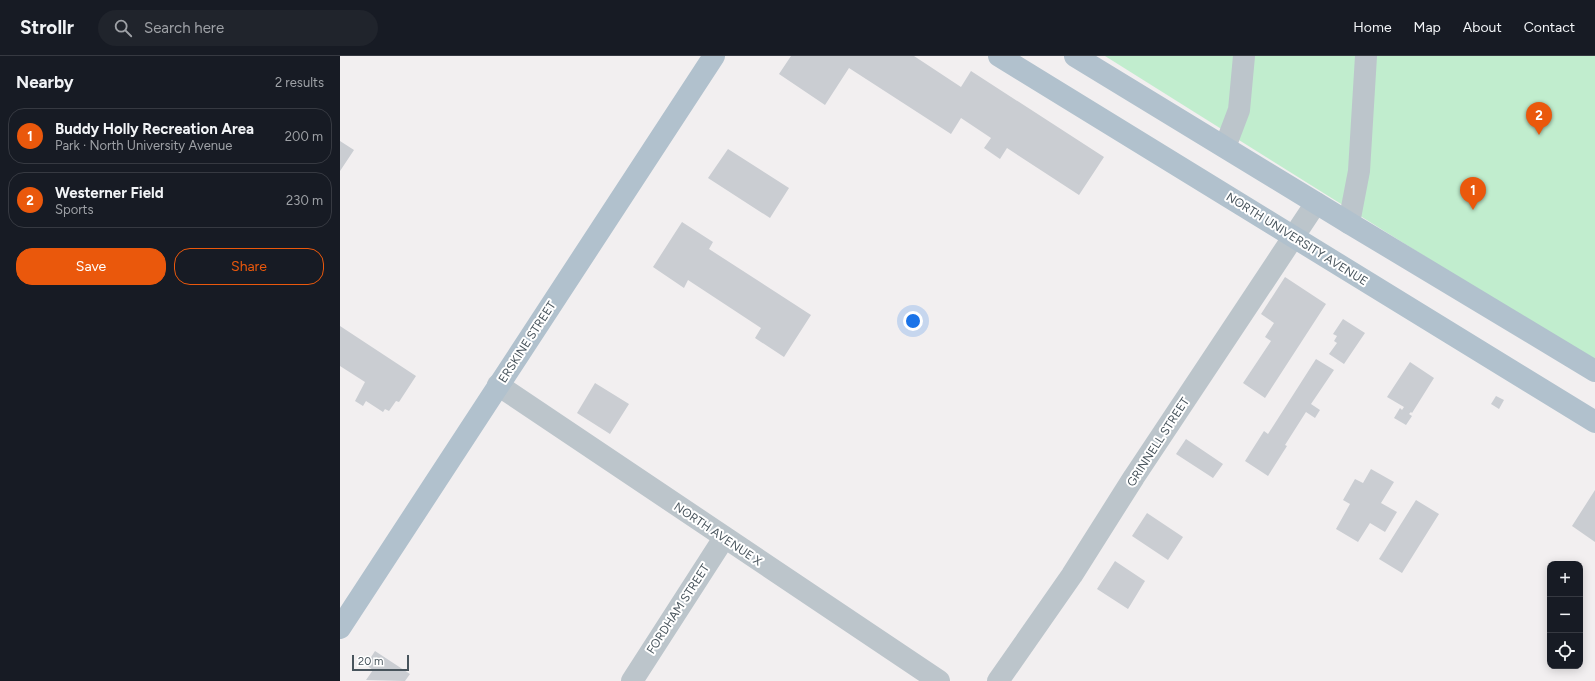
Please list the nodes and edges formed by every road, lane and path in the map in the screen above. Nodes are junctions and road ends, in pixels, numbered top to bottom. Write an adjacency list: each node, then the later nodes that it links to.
1 (714, 56): 11 (main road, ERSKINE STREET)
2 (999, 56): 9 (main road, NORTH UNIVERSITY AVENUE)
3 (1075, 56): 6 (main road)
4 (1244, 56): 6 (street)
5 (1366, 56): 8 (street)
6 (1225, 147): 7 (main road)
7 (1316, 203): 8 (main road); 9 (street, GRINNELL STREET)
8 (1349, 223): 10 (main road)
9 (1293, 238): 12 (main road, NORTH UNIVERSITY AVENUE); 17 (street, GRINNELL STREET)
10 (1595, 371)
11 (498, 385): 13 (street, NORTH AVENUE X); 14 (main road, ERSKINE STREET)
12 (1595, 422)
13 (724, 538): 15 (street, FORDHAM STREET); 16 (street, NORTH AVENUE X)
14 (340, 628)
15 (632, 681)
16 (939, 681)
17 (998, 681)

